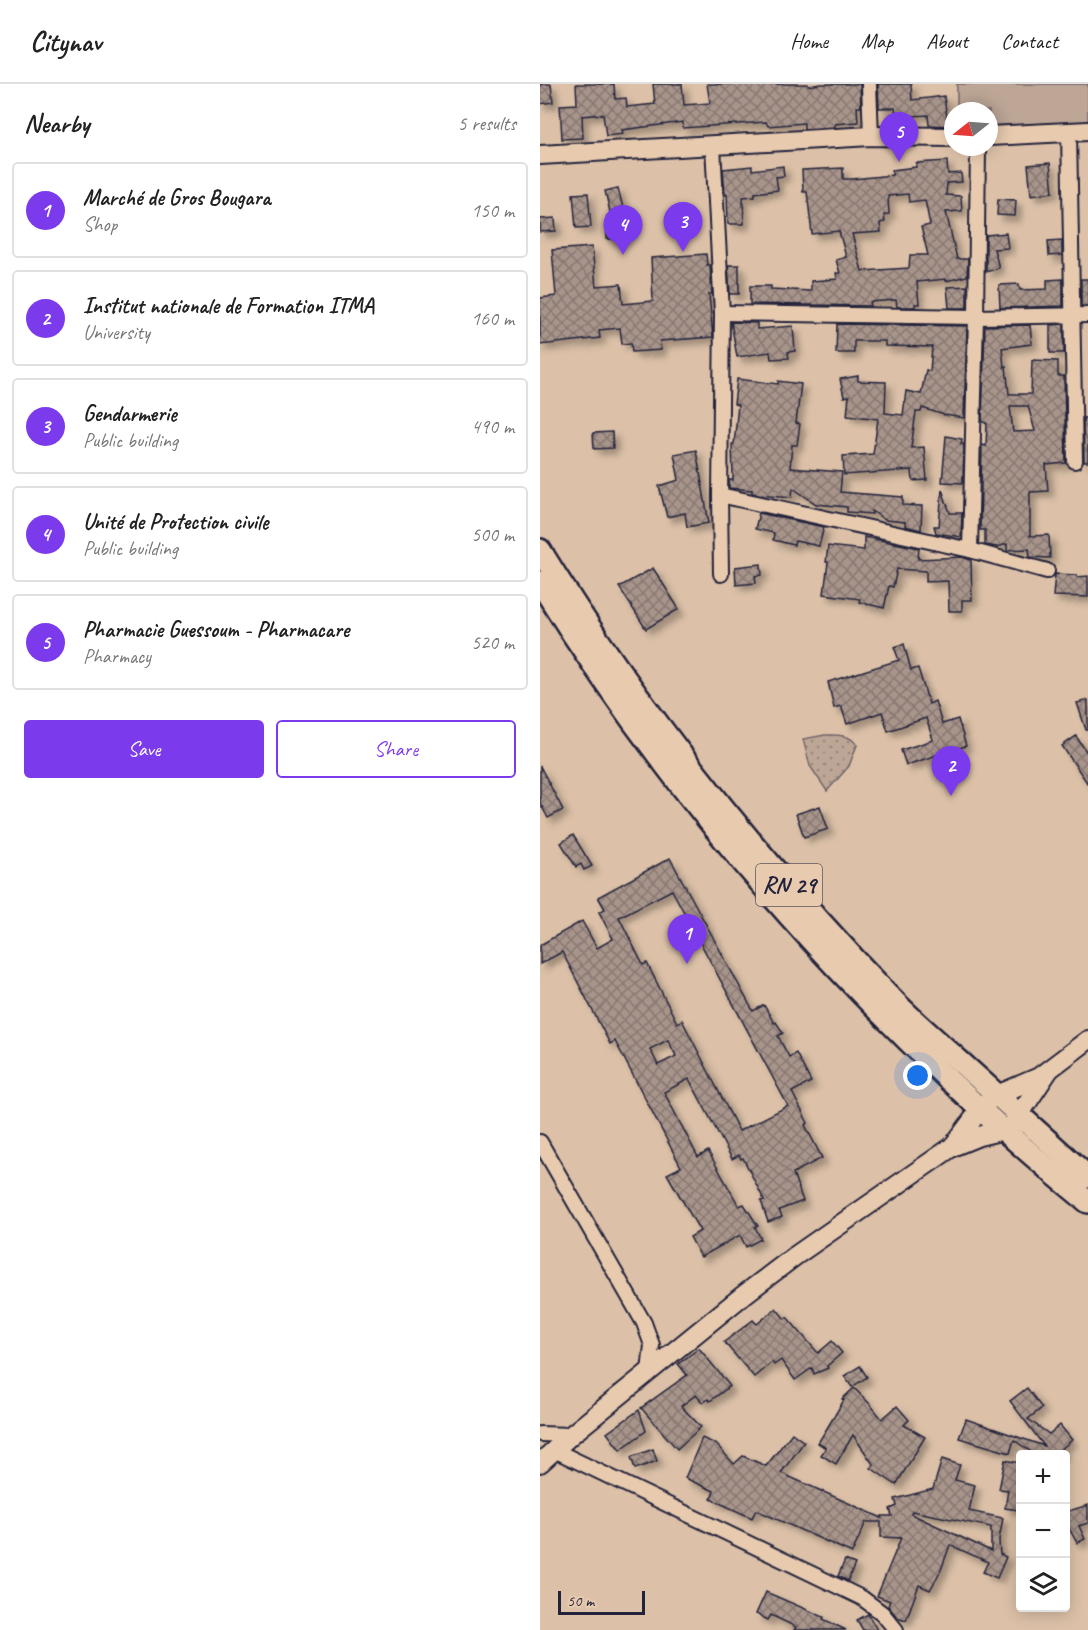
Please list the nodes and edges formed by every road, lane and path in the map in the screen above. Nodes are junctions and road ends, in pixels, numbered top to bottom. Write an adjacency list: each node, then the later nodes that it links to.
1 (869, 84): 4 (street)
2 (1088, 131): 3 (main road)
3 (1069, 132): 6 (main road); 11 (street)
4 (871, 136): 5 (main road); 7 (main road)
5 (944, 136)
6 (998, 136)
7 (713, 146): 8 (main road); 10 (street)
8 (540, 155)
9 (978, 156): 13 (street)
10 (722, 313): 13 (street); 15 (street)
11 (1072, 315): 12 (street); 13 (street); 14 (street)
12 (1088, 315)
13 (976, 317): 17 (street)
14 (1075, 461)
15 (720, 495): 17 (street); 19 (street)
16 (540, 550): 23 (highway, RN 29)
17 (970, 550): 18 (street)
18 (1047, 571)
19 (721, 574)
20 (540, 582): 24 (highway, RN 29)
21 (1088, 1040): 22 (main road)
22 (1049, 1070): 23 (main road); 25 (main road)
23 (997, 1095): 24 (main road); 25 (highway, RN 29)
24 (980, 1108): 26 (highway, RN 29); 28 (main road)
25 (1019, 1115): 26 (main road); 29 (highway, RN 29)
26 (1004, 1130): 28 (main road); 30 (highway, RN 29)
27 (540, 1142): 31 (street)
28 (952, 1147): 31 (main road)
29 (1088, 1177)
30 (1088, 1202)
31 (649, 1372): 33 (main road)
32 (540, 1434): 33 (street)
33 (571, 1435): 34 (main road)
34 (554, 1450): 35 (main road); 36 (street)
35 (540, 1463)
36 (896, 1630)

